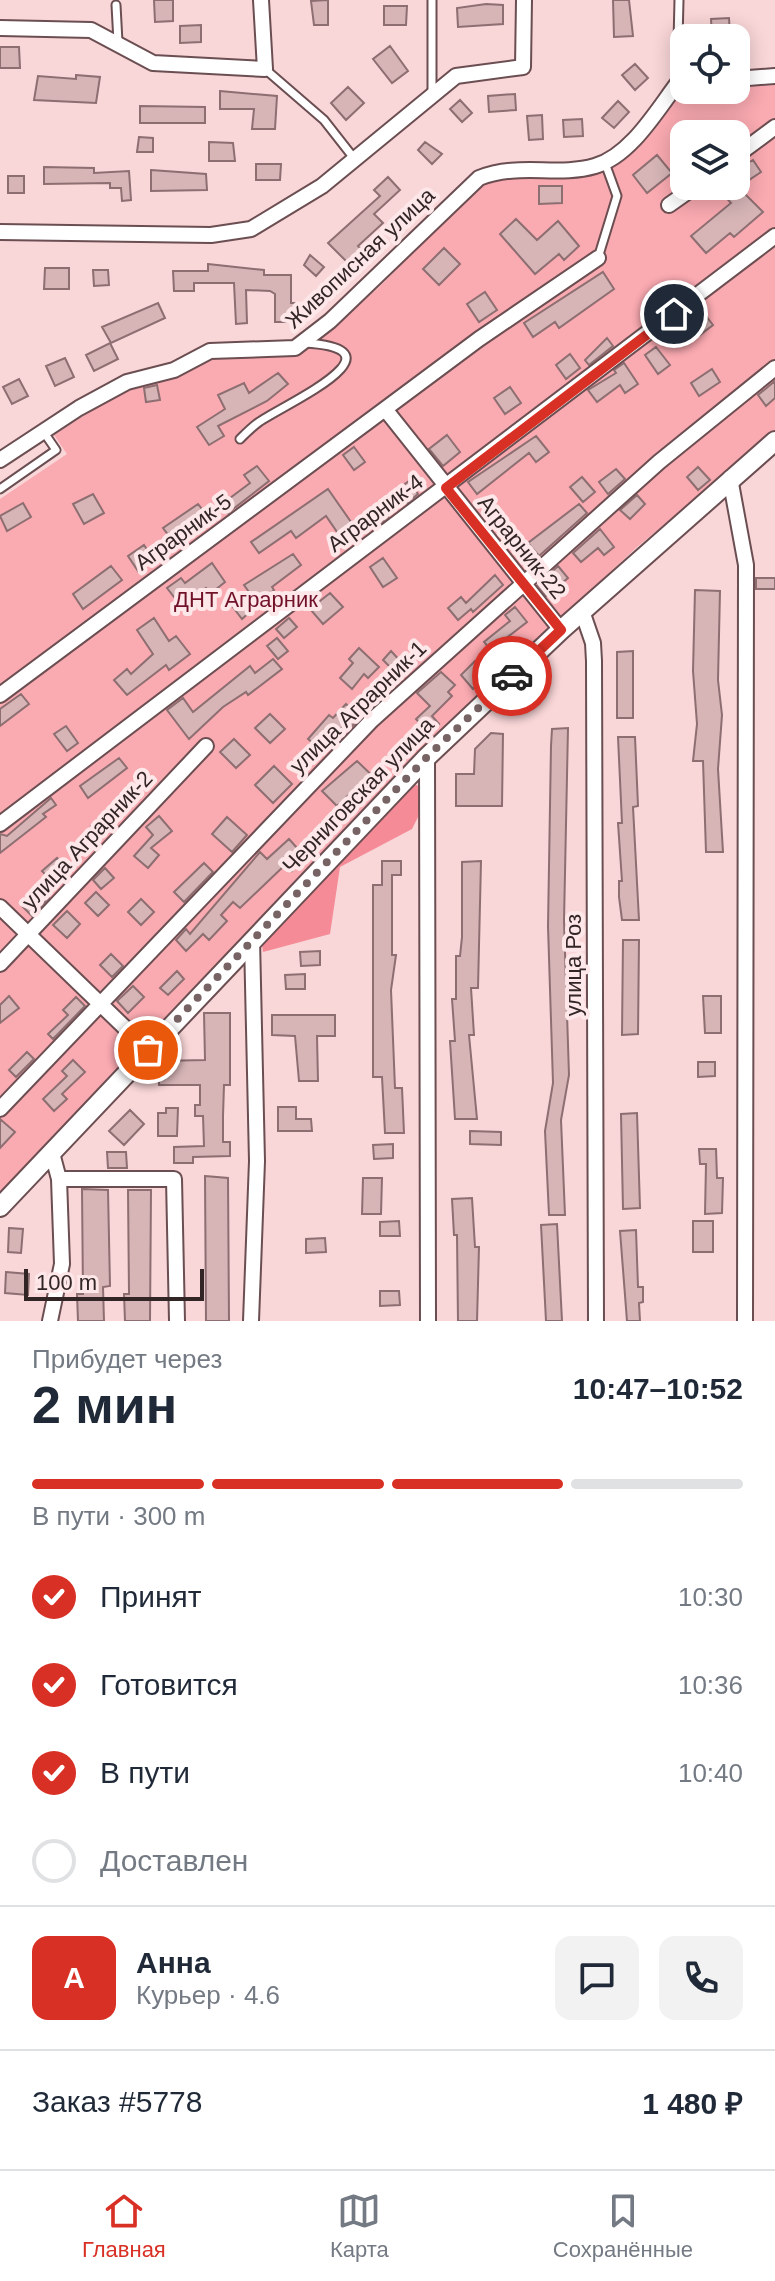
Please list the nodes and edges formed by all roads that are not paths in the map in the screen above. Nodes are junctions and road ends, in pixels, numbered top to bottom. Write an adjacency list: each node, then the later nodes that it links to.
1 (261, 0): 9 (street)
2 (432, 0): 12 (lane)
3 (524, 0): 12 (street)
4 (679, 0): 6 (lane)
5 (116, 5): 8 (lane)
6 (679, 24)
7 (0, 28): 8 (street)
8 (118, 44): 9 (street)
9 (265, 69): 16 (lane)
10 (775, 76): 11 (street)
11 (750, 78)
12 (432, 96): 16 (street)
13 (670, 96): 17 (street)
14 (775, 127): 15 (street)
15 (750, 146)
16 (353, 157): 20 (street)
17 (604, 161): 22 (lane); 23 (street, Живописная улица)
18 (676, 200): 19 (street)
19 (669, 205)
20 (0, 232)
21 (775, 236): 31 (street, Аграрник-4)
22 (598, 258): 25 (street, Аграрник-5)
23 (302, 342): 26 (street, Живописная улица); 27 (lane)
24 (775, 368): 33 (street, улица Аграрник-1)
25 (388, 413): 31 (street, Аграрник-22); 36 (street, Аграрник-5)
26 (43, 431): 29 (street, Живописная улица); 32 (lane)
27 (240, 439)
28 (775, 441): 30 (street, Черниговская улица)
29 (0, 460)
30 (730, 478): 34 (street, Черниговская улица); 55 (street)
31 (446, 488): 33 (street, Аграрник-22); 39 (street, Аграрник-4)
32 (0, 489)
33 (522, 582): 35 (street, Аграрник-22); 44 (street, улица Аграрник-1)
34 (582, 611): 35 (street, Черниговская улица); 54 (street, улица Роз)
35 (561, 630): 38 (street, Черниговская улица)
36 (0, 695)
37 (206, 746): 41 (street, улица Аграрник-2)
38 (427, 757): 42 (street, Черниговская улица); 53 (street)
39 (0, 824)
40 (0, 907): 41 (street)
41 (29, 933): 43 (street, улица Аграрник-2); 44 (street)
42 (252, 940): 45 (street, Черниговская улица); 52 (street)
43 (0, 964)
44 (100, 1003): 45 (street); 46 (street, улица Аграрник-1)
45 (148, 1050): 47 (street, Черниговская улица)
46 (0, 1109)
47 (52, 1153): 48 (street); 49 (street, Черниговская улица)
48 (59, 1179): 50 (street); 51 (street)
49 (0, 1207)
50 (50, 1321)
51 (177, 1321)
52 (251, 1321)
53 (428, 1321)
54 (596, 1321)
55 (745, 1321)

